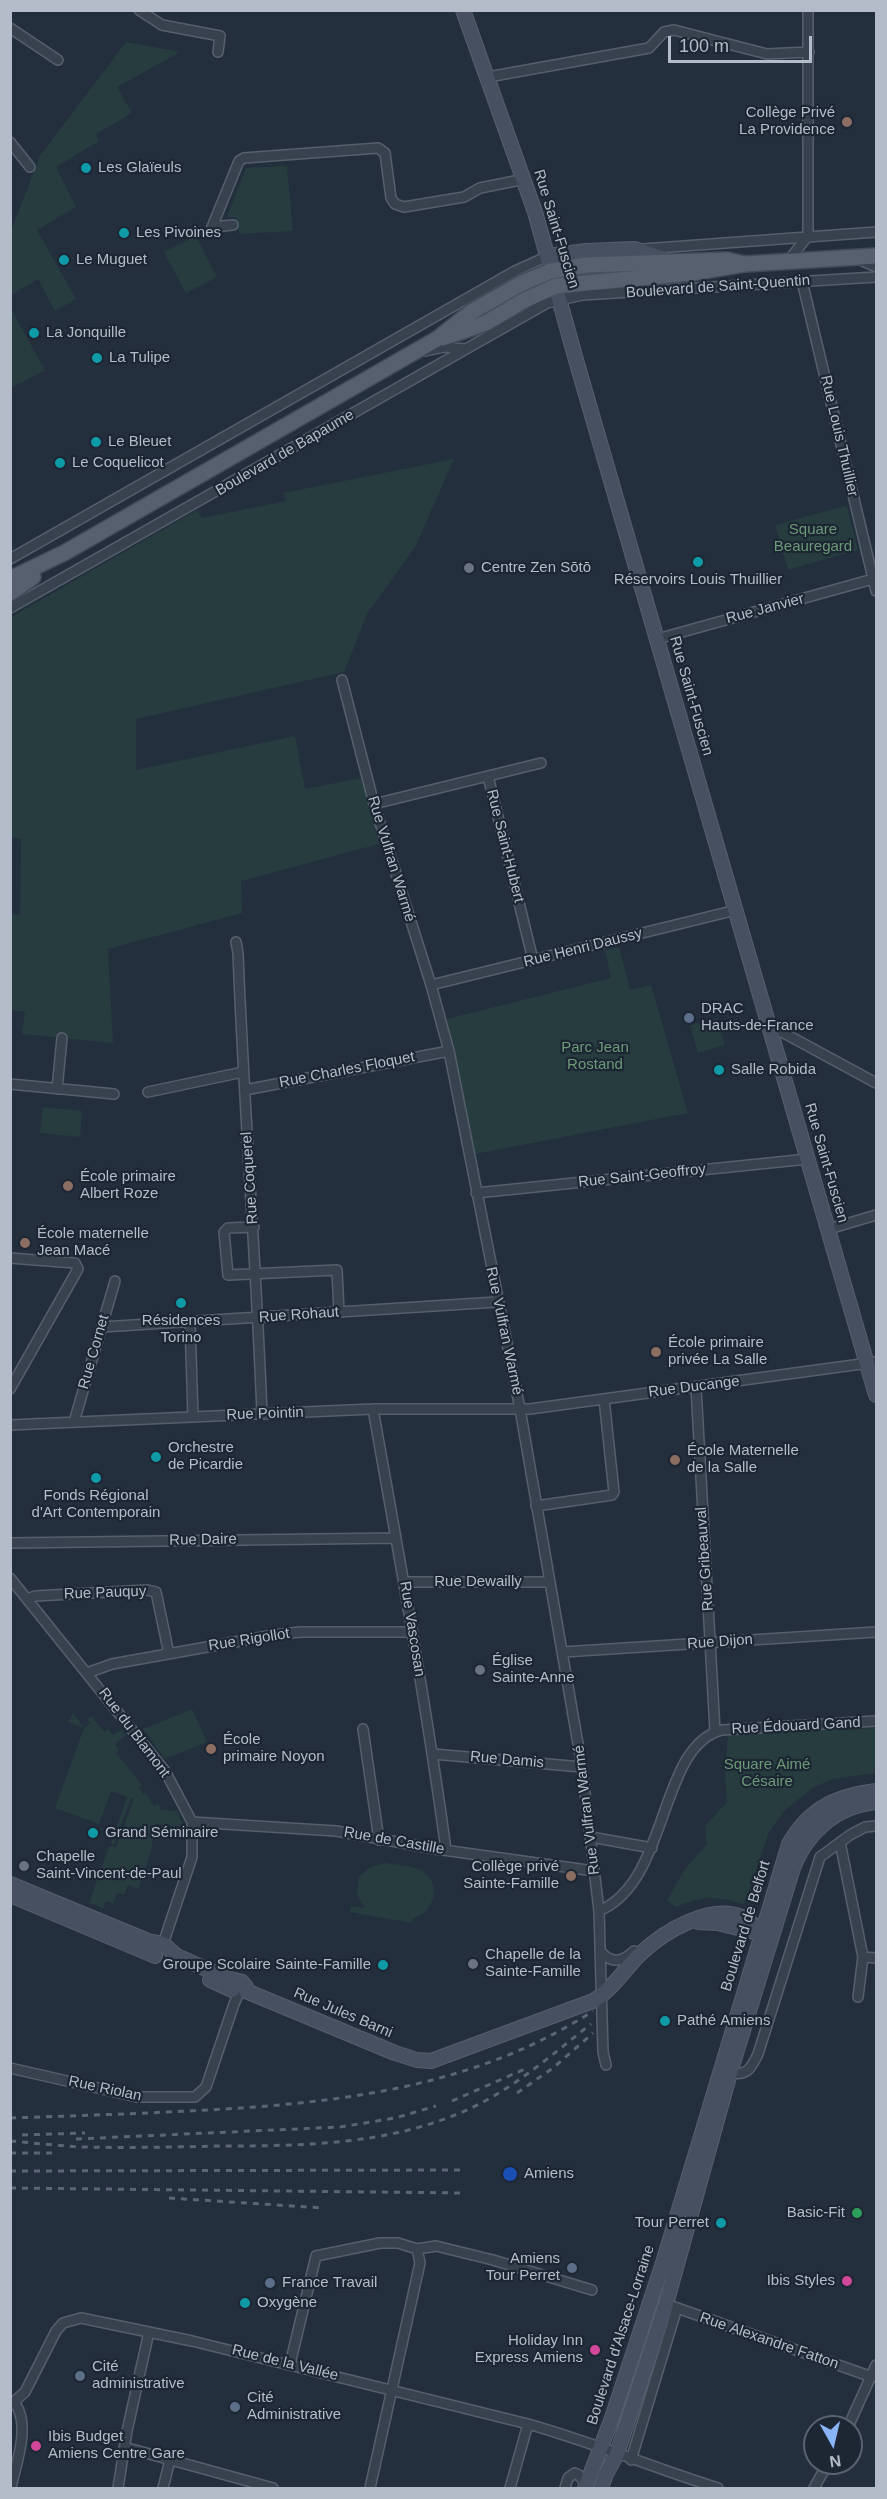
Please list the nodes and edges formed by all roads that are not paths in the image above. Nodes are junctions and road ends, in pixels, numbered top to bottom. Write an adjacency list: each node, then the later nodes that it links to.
1 (139, 10): 5 (street)
2 (463, 10): 8 (main road, Rue Saint-Fuscien)
3 (808, 10): 6 (street)
4 (10, 28): 7 (street)
5 (218, 52)
6 (809, 52): 8 (street); 14 (street)
7 (58, 60)
8 (488, 77): 11 (main road, Rue Saint-Fuscien)
9 (10, 142): 10 (street)
10 (30, 167)
11 (525, 179): 12 (street); 20 (main road, Rue Saint-Fuscien)
12 (233, 225)
13 (876, 232): 14 (street)
14 (808, 236): 15 (street); 18 (street)
15 (635, 249): 19 (main road); 20 (main road)
16 (876, 255): 17 (main road, Boulevard de Saint-Quentin)
17 (854, 257): 18 (main road, Boulevard de Saint-Quentin); 22 (street)
18 (788, 261): 21 (main road, Boulevard de Saint-Quentin)
19 (672, 262): 20 (main road, Boulevard de Saint-Quentin); 21 (main road, Boulevard de Saint-Quentin); 25 (main road)
20 (549, 263): 25 (main road, Rue Saint-Fuscien); 26 (main road); 27 (main road, Boulevard de Bapaume); 31 (street)
21 (746, 264): 25 (main road, Boulevard de Saint-Quentin)
22 (876, 267)
23 (876, 277): 24 (street, Boulevard de Saint-Quentin)
24 (802, 281): 25 (street, Boulevard de Saint-Quentin); 33 (street, Rue Louis Thuillier)
25 (558, 292): 26 (main road, Boulevard de Bapaume); 28 (street, Boulevard de Bapaume); 37 (main road, Rue Saint-Fuscien)
26 (457, 334): 27 (main road, Boulevard de Bapaume)
27 (437, 339): 29 (main road, Boulevard de Bapaume)
28 (467, 349): 29 (street); 36 (street, Boulevard de Bapaume)
29 (413, 353): 30 (main road, Boulevard de Bapaume)
30 (64, 553): 32 (main road, Boulevard de Bapaume); 35 (main road, Boulevard de Bapaume)
31 (10, 559)
32 (10, 579)
33 (873, 579): 34 (street, Rue Louis Thuillier); 37 (street, Rue Janvier)
34 (876, 591)
35 (10, 593)
36 (10, 608)
37 (657, 639): 42 (main road, Rue Saint-Fuscien)
38 (342, 680): 41 (street, Rue Vulfran Warmé)
39 (541, 763): 40 (street)
40 (488, 776): 41 (street, Rue Saint-Hubert); 44 (street, Rue Saint-Hubert)
41 (374, 804): 45 (street, Rue Vulfran Warmé)
42 (736, 910): 44 (street, Rue Henri Daussy); 46 (main road, Rue Saint-Fuscien)
43 (236, 942): 49 (street, Rue Coquerel)
44 (533, 960): 45 (street, Rue Henri Daussy)
45 (431, 985): 48 (street, Rue Vulfran Warmé)
46 (771, 1032): 50 (street); 56 (main road, Rue Saint-Fuscien)
47 (62, 1038): 52 (street)
48 (449, 1051): 53 (street, Rue Charles Floquet); 57 (street, Rue Vulfran Warmé)
49 (243, 1072): 53 (street, Rue Coquerel); 54 (street)
50 (876, 1083)
51 (10, 1084): 52 (street)
52 (57, 1089): 55 (street)
53 (245, 1090): 59 (street, Rue Coquerel)
54 (148, 1092)
55 (114, 1094)
56 (808, 1159): 57 (street, Rue Saint-Geoffroy); 60 (main road, Rue Saint-Fuscien)
57 (476, 1193): 64 (street, Rue Vulfran Warmé)
58 (876, 1215): 60 (street)
59 (254, 1227): 62 (street, Rue Coquerel); 62 (street)
60 (829, 1229): 69 (main road, Rue Saint-Fuscien)
61 (10, 1257): 71 (street)
62 (255, 1275): 65 (street); 66 (street, Rue Coquerel)
63 (115, 1281): 68 (street, Rue Cornet)
64 (497, 1302): 65 (street, Rue Rohaut); 74 (street, Rue Vulfran Warmé)
65 (339, 1312): 66 (street, Rue Rohaut)
66 (258, 1317): 67 (street, Rue Rohaut); 76 (street, Rue Coquerel)
67 (190, 1321): 68 (street, Rue Rohaut); 77 (street)
68 (102, 1327): 78 (street, Rue Cornet)
69 (872, 1364): 70 (street, Rue Ducange); 72 (main road, Rue Saint-Fuscien)
70 (696, 1387): 73 (street, Rue Ducange); 89 (street, Rue Gribeauval)
71 (10, 1389)
72 (876, 1395)
73 (604, 1399): 74 (street, Rue Ducange); 80 (street)
74 (520, 1409): 75 (street, Rue Pointin); 80 (street, Rue Vulfran Warmé)
75 (373, 1410): 76 (street, Rue Pointin); 81 (street, Rue Vascosan)
76 (262, 1414): 77 (street, Rue Pointin)
77 (193, 1417): 78 (street, Rue Pointin)
78 (74, 1422): 79 (street, Rue Pointin)
79 (10, 1425)
80 (536, 1506): 85 (street, Rue Vulfran Warmé)
81 (396, 1538): 82 (street, Rue Daire); 84 (street, Rue Vascosan)
82 (10, 1543)
83 (10, 1578): 86 (street, Rue du Blamont)
84 (405, 1582): 85 (street, Rue Dewailly); 87 (street, Rue Vascosan)
85 (550, 1582): 90 (street, Rue Vulfran Warmé)
86 (27, 1599): 91 (street, Rue Pauquy); 92 (street, Rue du Blamont)
87 (413, 1632): 91 (street, Rue Rigollot); 96 (street, Rue Vascosan)
88 (876, 1632): 89 (street, Rue Dijon)
89 (710, 1643): 90 (street, Rue Dijon); 95 (street, Rue Gribeauval)
90 (563, 1652): 97 (street, Rue Vulfran Warmé)
91 (169, 1654): 92 (street, Rue Rigollot)
92 (87, 1672): 100 (street, Rue du Blamont)
93 (876, 1721): 95 (street, Rue Édouard Gand)
94 (363, 1729): 103 (street)
95 (715, 1731): 105 (street)
96 (433, 1754): 97 (street, Rue Damis); 106 (street, Rue Vascosan)
97 (582, 1767): 102 (street, Rue Vulfran Warmé)
98 (876, 1791): 111 (main road, Boulevard de Belfort)
99 (876, 1802): 111 (main road, Boulevard de Belfort)
100 (192, 1822): 103 (street, Rue de Castille); 113 (street, Rue du Blamont)
101 (876, 1826): 104 (street, Boulevard de Belfort)
102 (591, 1837): 105 (street); 107 (street, Rue Vulfran Warmé)
103 (379, 1840): 106 (street, Rue de Castille)
104 (840, 1842): 115 (street); 122 (street, Boulevard de Belfort)
105 (652, 1848): 110 (street)
106 (446, 1850): 107 (street, Rue de Castille)
107 (594, 1869): 110 (street, Rue Vulfran Warmé)
108 (10, 1884): 113 (main road, Rue Jules Barni)
109 (10, 1895): 113 (main road, Rue Jules Barni)
110 (599, 1911): 114 (street, Rue Vulfran Warmé)
111 (767, 1936): 112 (main road); 122 (main road, Boulevard de Belfort); 123 (main road, Boulevard de Belfort)
112 (647, 1948): 114 (street); 118 (main road)
113 (161, 1950): 117 (main road, Rue Jules Barni)
114 (601, 1952): 118 (street, Rue Vulfran Warmé)
115 (863, 1957): 116 (street); 119 (street)
116 (876, 1958)
117 (239, 1989): 118 (main road, Rue Jules Barni); 121 (street, Rue Riolan)
118 (602, 1995): 120 (street, Rue Vulfran Warmé)
119 (858, 1997)
120 (606, 2064)
121 (10, 2068)
122 (736, 2074): 123 (main road, Boulevard de Belfort)
123 (701, 2160): 126 (main road); 136 (main road, Boulevard d'Alsace-Lorraine)
124 (417, 2249): 125 (street); 128 (street); 131 (street)
125 (592, 2290)
126 (672, 2306): 130 (street, Rue Alexandre Fatton); 137 (main road); 139 (street)
127 (149, 2332): 128 (street, Rue de la Vallée); 132 (street, Rue de la Vallée); 135 (street)
128 (290, 2364): 131 (street, Rue de la Vallée)
129 (876, 2365): 130 (street)
130 (872, 2377): 133 (street)
131 (393, 2389): 134 (street, Rue de la Vallée); 145 (street)
132 (13, 2404): 141 (street)
133 (854, 2415)
134 (528, 2424): 136 (street, Rue de la Vallée); 146 (street)
135 (124, 2447): 138 (street); 142 (street)
136 (600, 2447): 137 (street, Rue de la Vallée); 140 (main road, Boulevard d'Alsace-Lorraine)
137 (617, 2454): 139 (street, Rue de la Vallée); 148 (main road)
138 (170, 2460): 143 (street); 144 (street)
139 (631, 2460): 149 (street, Rue de la Vallée)
140 (586, 2487): 147 (street)
141 (11, 2488)
142 (118, 2488)
143 (163, 2488)
144 (273, 2488)
145 (370, 2488)
146 (510, 2488)
147 (565, 2488)
148 (601, 2488)
149 (718, 2488)

